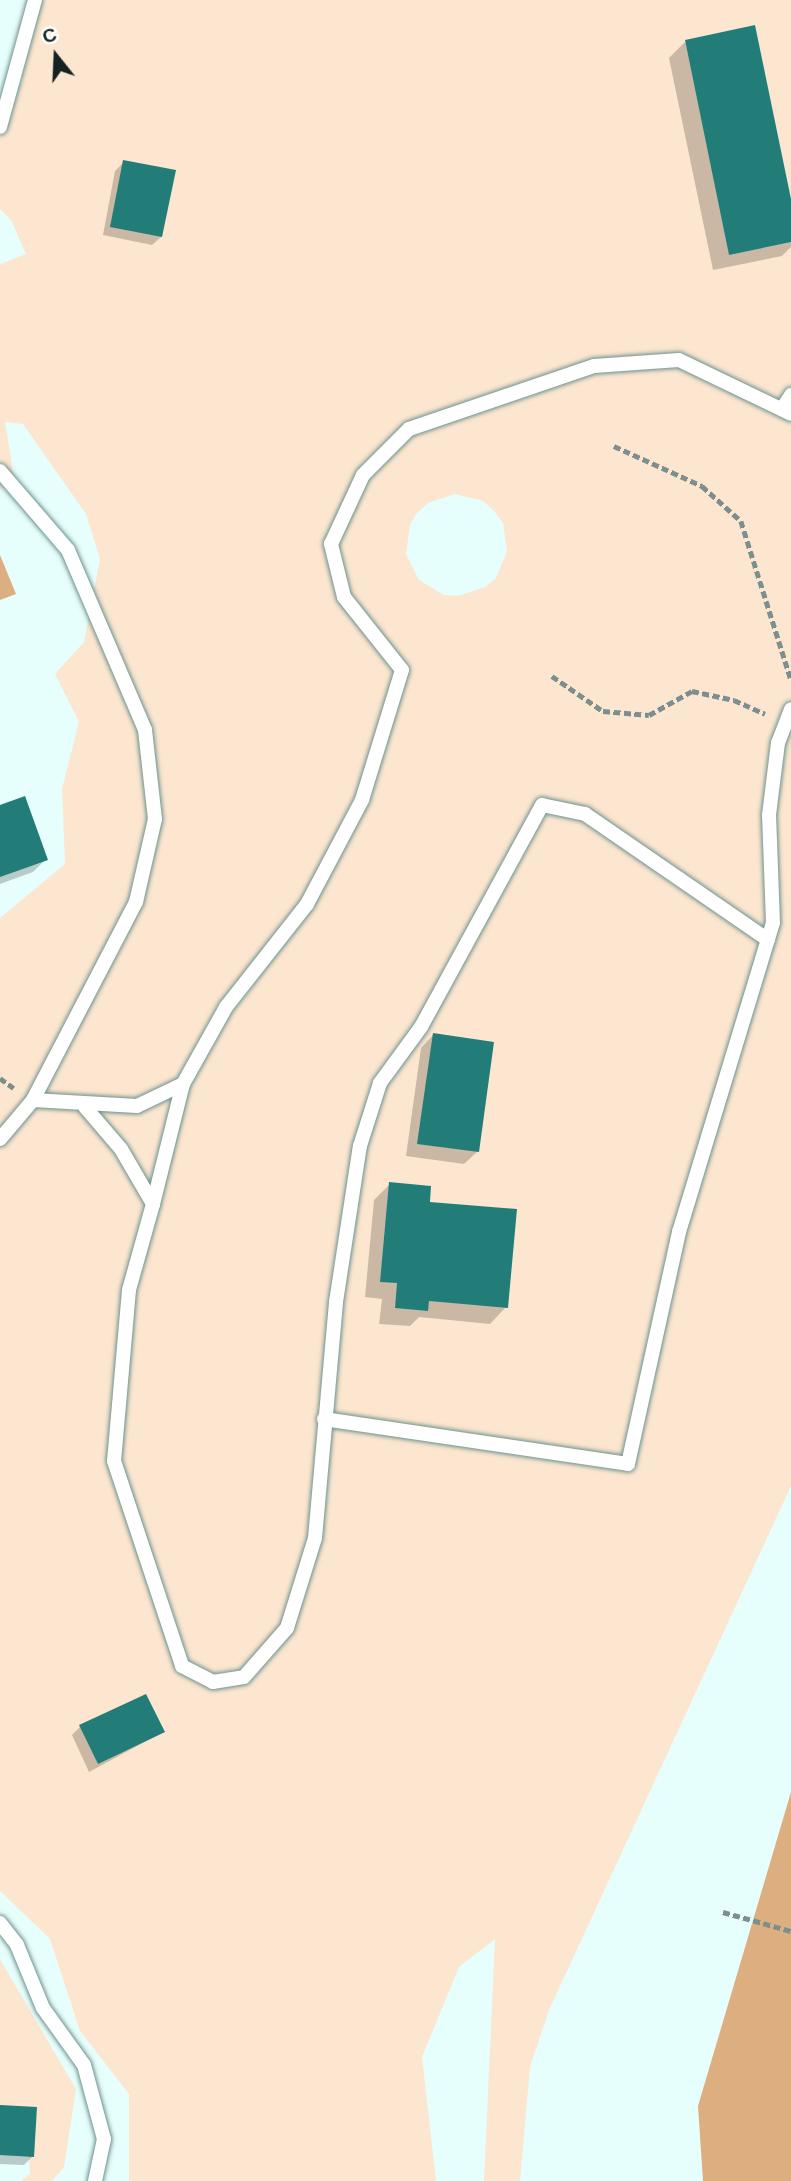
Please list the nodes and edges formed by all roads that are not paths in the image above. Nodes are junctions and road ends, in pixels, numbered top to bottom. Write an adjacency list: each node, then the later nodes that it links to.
1 (35, 0): 2 (lane)
2 (0, 127)
3 (791, 395): 4 (lane)
4 (787, 412): 8 (lane)
5 (0, 471): 9 (lane)
6 (790, 717): 7 (lane)
7 (768, 940): 13 (lane); 13 (lane)
8 (183, 1084): 10 (lane); 12 (lane)
9 (33, 1100): 10 (lane); 11 (lane)
10 (85, 1107): 12 (lane)
11 (0, 1139)
12 (153, 1204): 13 (lane)
13 (324, 1419)
14 (0, 1923): 15 (lane)
15 (95, 2181)

